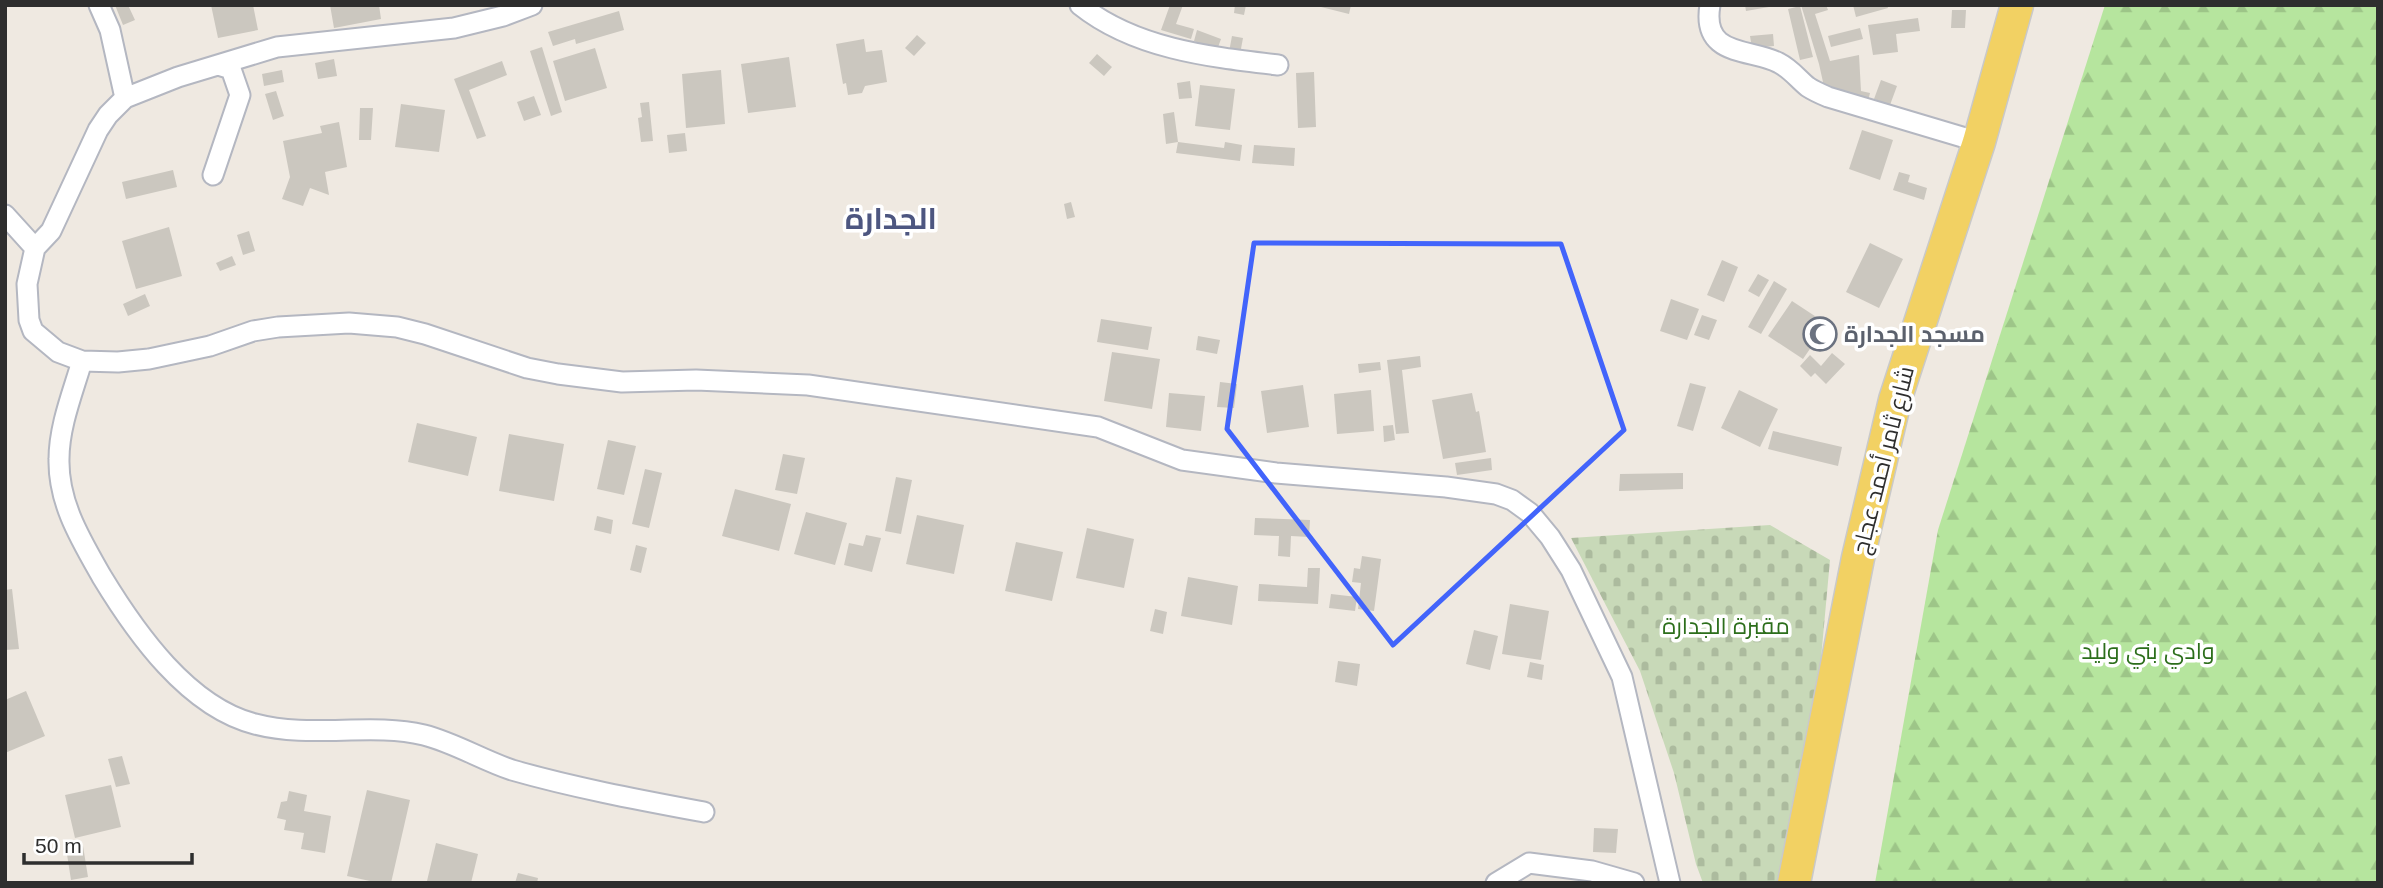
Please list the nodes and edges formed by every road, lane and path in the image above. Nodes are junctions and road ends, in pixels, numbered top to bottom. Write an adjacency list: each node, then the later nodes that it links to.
1 (99, 5): 8 (street)
2 (532, 5): 6 (street)
3 (1080, 5): 7 (street)
4 (1710, 5): 9 (street)
5 (2017, 5): 9 (main road, شارع ثامر أحمد عجاج)
6 (218, 65): 8 (street); 10 (street)
7 (1278, 65)
8 (125, 98): 12 (street)
9 (1979, 142): 19 (main road, شارع ثامر أحمد عجاج)
10 (213, 176)
11 (5, 215): 12 (street)
12 (35, 248): 13 (street)
13 (82, 361): 14 (street); 18 (street)
14 (704, 812)
15 (1590, 877): 16 (street); 17 (street)
16 (1496, 883)
17 (1634, 883)
18 (1670, 883)
19 (1794, 883)

